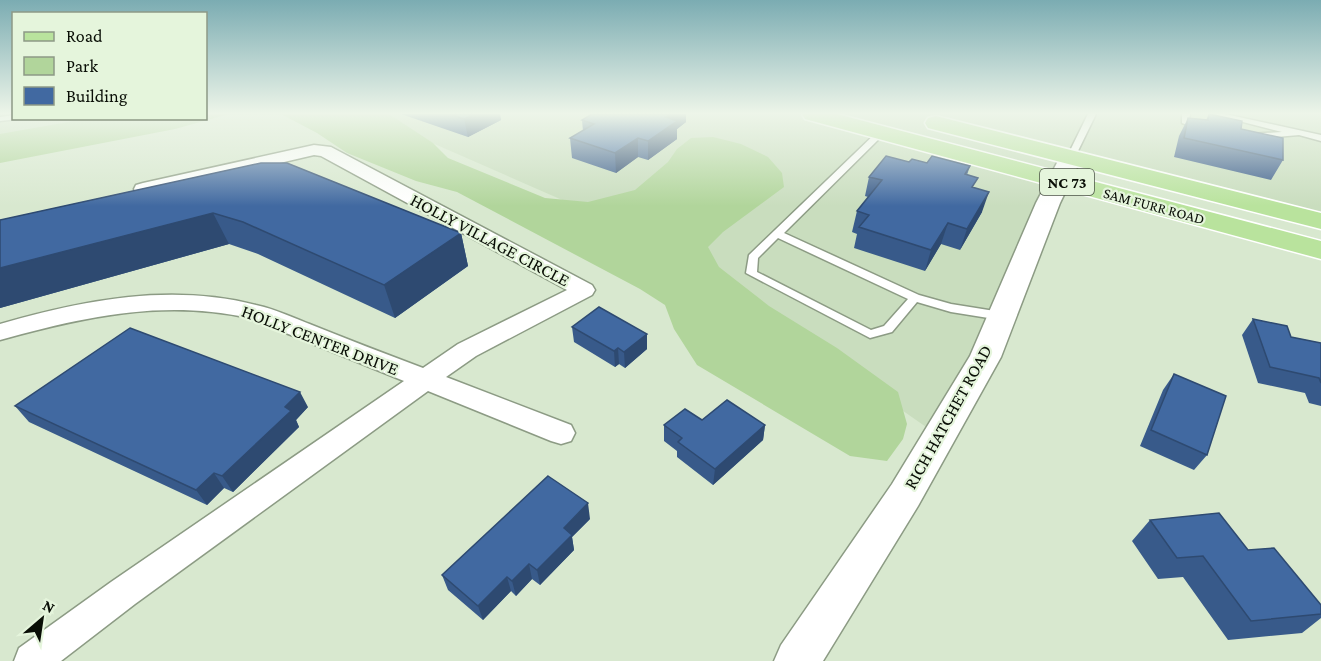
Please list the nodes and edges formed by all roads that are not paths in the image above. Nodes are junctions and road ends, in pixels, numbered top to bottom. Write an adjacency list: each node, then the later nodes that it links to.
1 (869, 145): 8 (lane)
2 (946, 145): 5 (main road, SAM FURR ROAD / NC 73)
3 (993, 145): 5 (main road, SAM FURR ROAD / NC 73)
4 (1077, 145): 5 (lane)
5 (1065, 169): 7 (main road, SAM FURR ROAD / NC 73); 9 (main road, SAM FURR ROAD / NC 73); 11 (street, RICH HATCHET ROAD)
6 (126, 193): 13 (street, HOLLY VILLAGE CIRCLE)
7 (1321, 221)
8 (776, 233): 10 (lane); 10 (lane)
9 (1321, 250)
10 (915, 298): 11 (lane)
11 (1001, 316): 16 (street, RICH HATCHET ROAD)
12 (0, 332): 13 (street, HOLLY CENTER DRIVE)
13 (425, 380): 14 (street, HOLLY CENTER DRIVE); 15 (street, HOLLY VILLAGE CIRCLE)
14 (561, 434)
15 (33, 661)
16 (797, 661)

